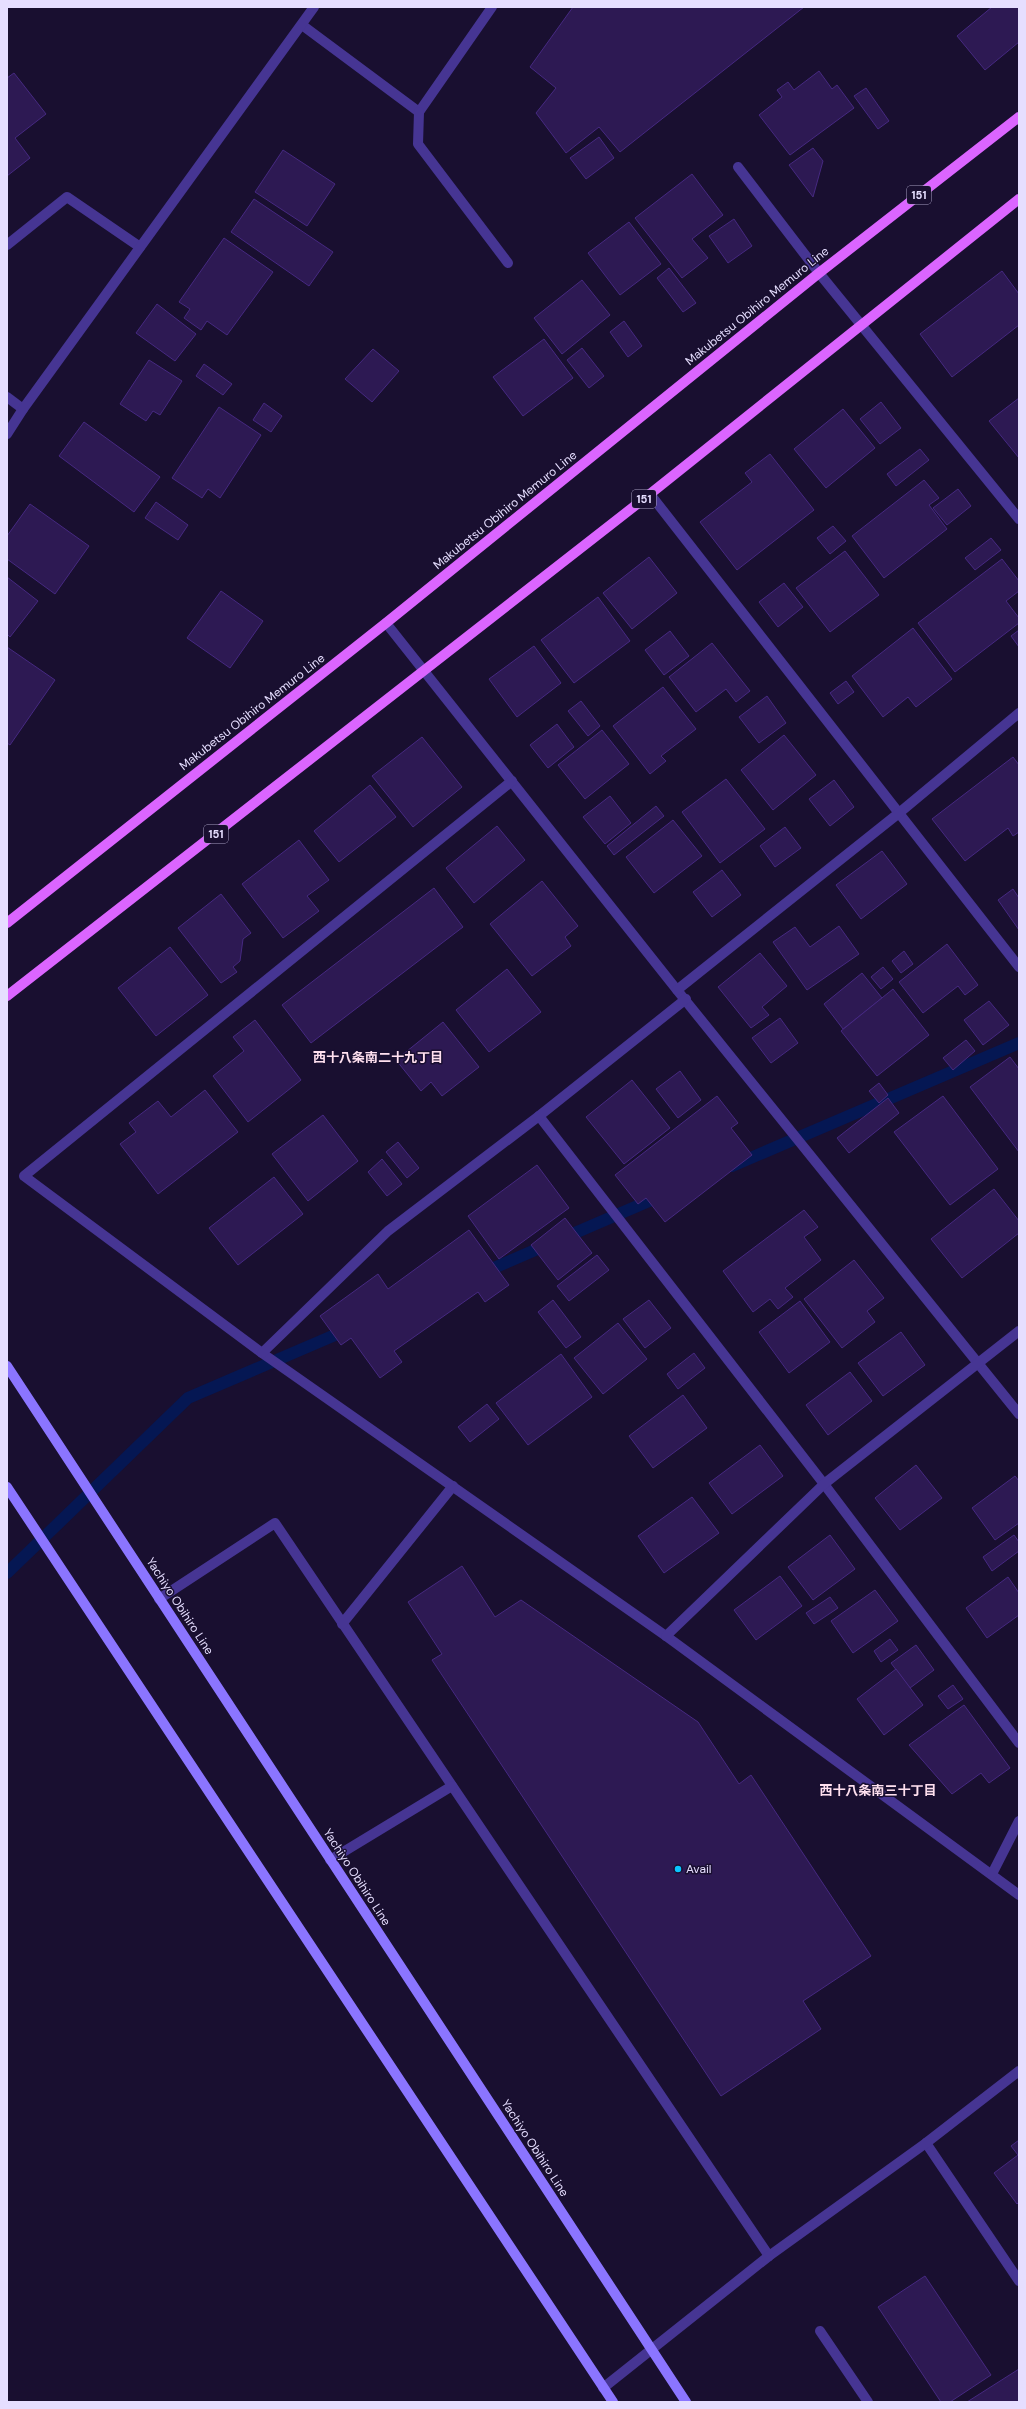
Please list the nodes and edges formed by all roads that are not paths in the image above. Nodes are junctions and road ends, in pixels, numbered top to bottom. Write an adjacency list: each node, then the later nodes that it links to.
1 (314, 7): 3 (street)
2 (492, 7): 4 (street)
3 (302, 25): 4 (street); 9 (street)
4 (419, 112): 10 (street)
5 (1019, 117): 11 (main road, Makubetsu Obihiro Memuro Line / 151)
6 (738, 167): 11 (street)
7 (1019, 199): 12 (main road, 151)
8 (7, 245): 9 (street)
9 (140, 247): 14 (street)
10 (508, 263)
11 (819, 273): 12 (street); 18 (main road, Makubetsu Obihiro Memuro Line / 151)
12 (861, 325): 16 (main road, 151); 17 (street)
13 (7, 397): 14 (street)
14 (23, 409): 15 (street)
15 (7, 434)
16 (650, 494): 19 (main road, 151); 22 (street)
17 (1019, 520)
18 (386, 623): 19 (street); 23 (main road, Makubetsu Obihiro Memuro Line / 151)
19 (425, 671): 21 (street); 26 (main road, 151)
20 (1019, 713): 22 (street)
21 (512, 781): 25 (street); 30 (street)
22 (899, 813): 24 (street); 25 (street)
23 (7, 923)
24 (1019, 967)
25 (677, 990): 27 (street)
26 (7, 996)
27 (686, 999): 28 (street); 31 (street)
28 (539, 1116): 30 (street); 34 (street)
29 (1019, 1331): 31 (street)
30 (262, 1353): 35 (street)
31 (979, 1364): 33 (street); 34 (street)
32 (7, 1366): 37 (main road, Yachiyo Obihiro Line)
33 (1019, 1414)
34 (824, 1484): 39 (street); 40 (street)
35 (453, 1486): 38 (street); 39 (street)
36 (7, 1487): 52 (main road)
37 (159, 1599): 38 (street); 43 (main road, Yachiyo Obihiro Line)
38 (342, 1624): 41 (street)
39 (666, 1636): 44 (street)
40 (1019, 1743)
41 (452, 1786): 43 (street); 48 (street)
42 (1019, 1821): 44 (street)
43 (330, 1860): 51 (main road, Yachiyo Obihiro Line)
44 (992, 1874): 45 (street)
45 (1019, 1895)
46 (1019, 2071): 47 (street)
47 (926, 2143): 48 (street); 49 (street)
48 (769, 2256): 51 (street)
49 (1019, 2281)
50 (820, 2331): 55 (street)
51 (651, 2349): 52 (street); 54 (main road, Yachiyo Obihiro Line)
52 (603, 2388): 53 (main road)
53 (613, 2402)
54 (686, 2402)
55 (868, 2402)

